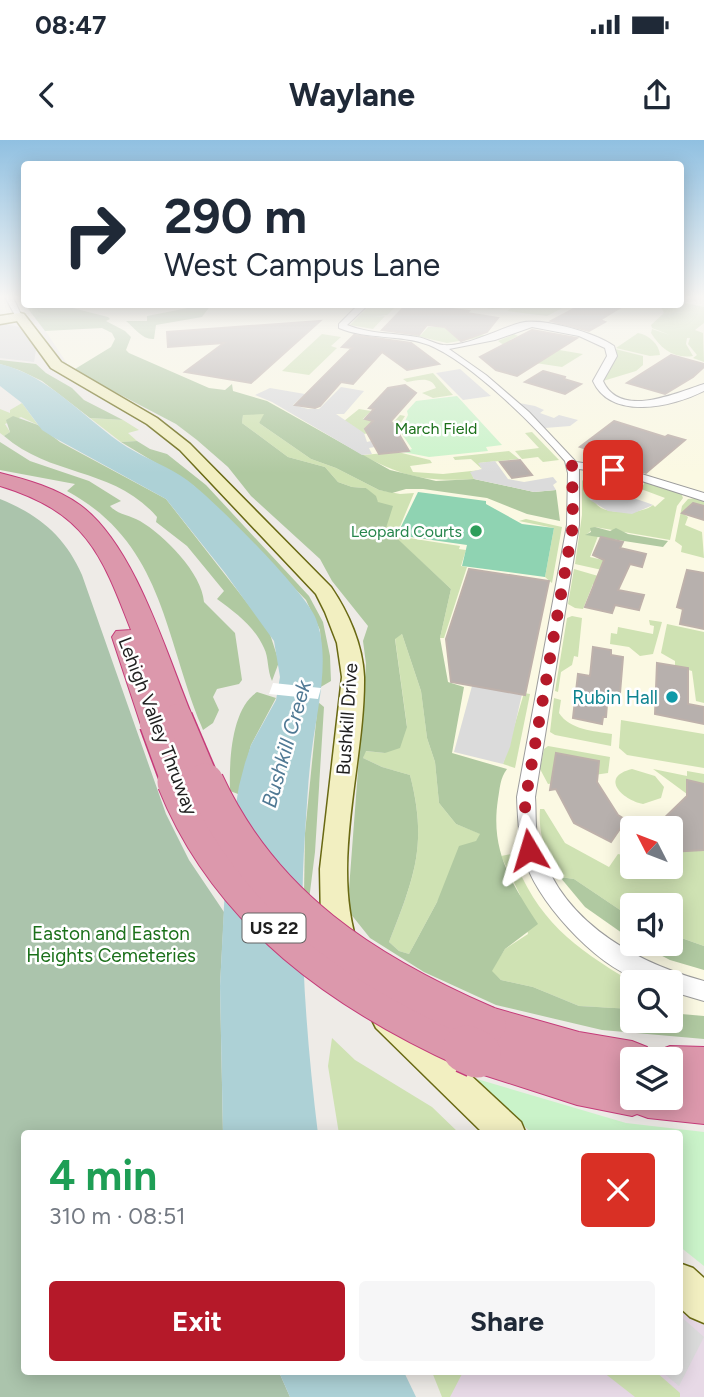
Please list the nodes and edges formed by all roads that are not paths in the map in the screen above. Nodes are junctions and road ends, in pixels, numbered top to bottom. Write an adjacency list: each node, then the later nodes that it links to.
1 (49, 356): 18 (street, Bushkill Drive)
2 (454, 356): 5 (street)
3 (612, 356): 4 (street)
4 (704, 387)
5 (572, 465): 8 (street); 10 (street)
6 (0, 479): 9 (highway, Lehigh Valley Thruway / US 22)
7 (0, 490): 9 (highway, Lehigh Valley Thruway / US 22)
8 (704, 497)
9 (166, 721): 11 (highway, Lehigh Valley Thruway / US 22, bridge)
10 (704, 991)
11 (482, 1039): 12 (highway, Lehigh Valley Thruway / US 22); 15 (highway, Lehigh Valley Thruway / US 22)
12 (620, 1060)
13 (683, 1067): 14 (highway)
14 (704, 1068)
15 (620, 1093)
16 (683, 1100): 17 (highway)
17 (704, 1102)
18 (505, 1130)
19 (683, 1285): 20 (street)
20 (704, 1303)

